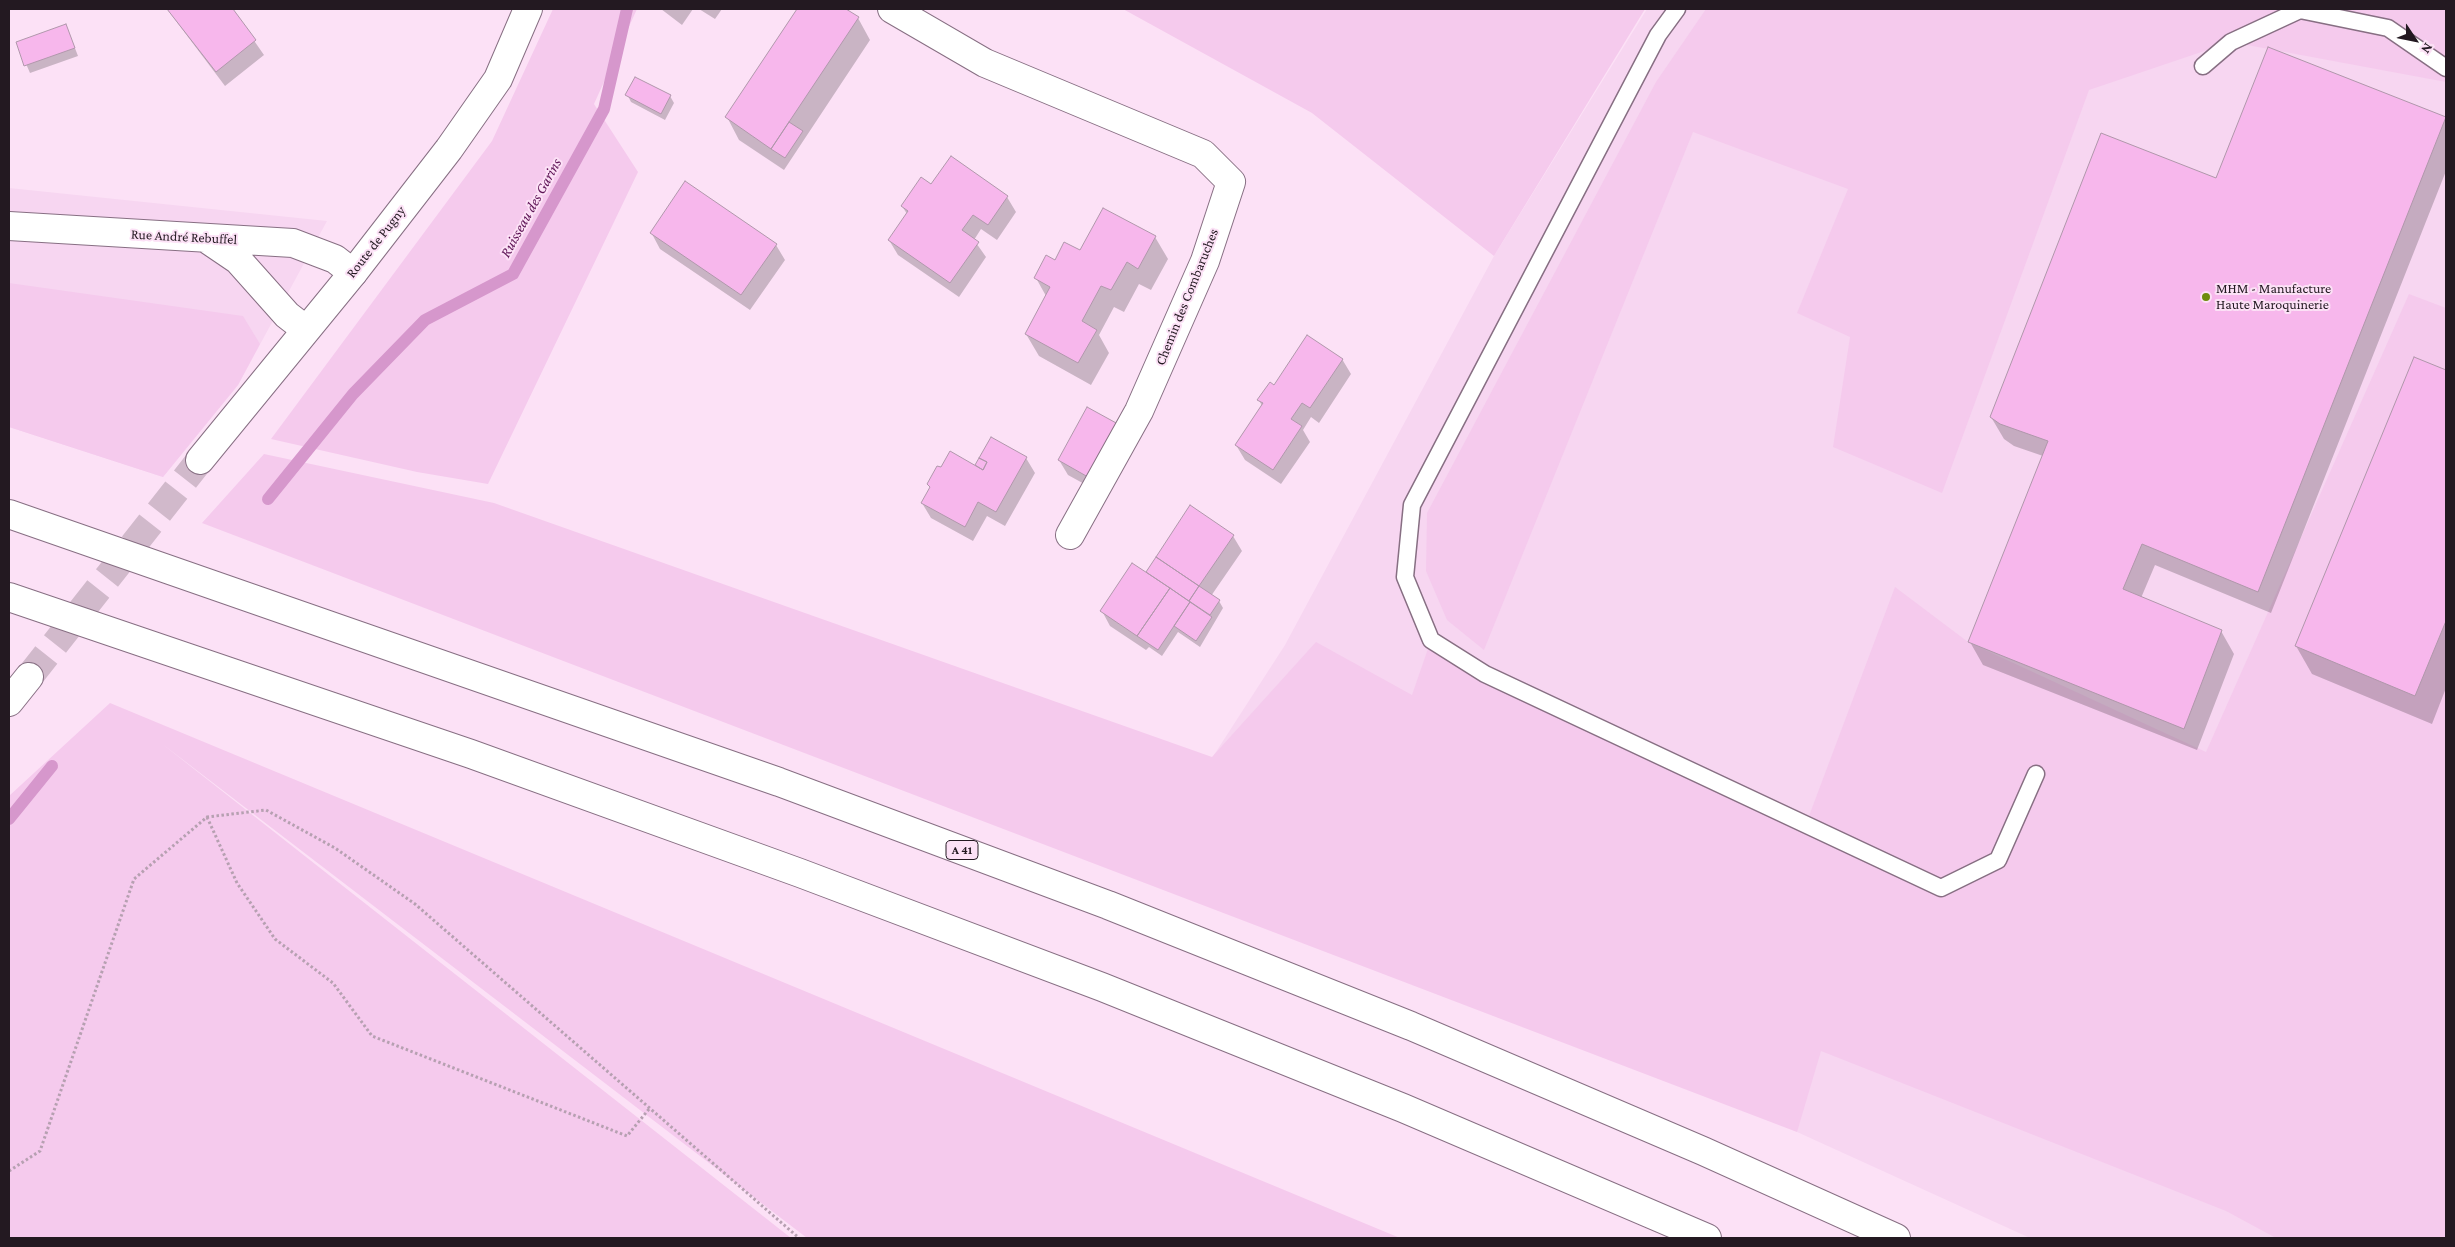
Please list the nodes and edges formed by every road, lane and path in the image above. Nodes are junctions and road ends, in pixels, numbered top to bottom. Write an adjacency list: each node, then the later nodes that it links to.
1 (528, 9): 8 (main road, Route de Pugny)
2 (892, 9): 12 (main road, Chemin des Combaruches)
3 (1677, 9): 16 (lane)
4 (2202, 66): 5 (lane)
5 (2446, 68)
6 (9, 226): 7 (main road, Rue André Rebuffel)
7 (207, 239): 8 (main road, Rue André Rebuffel); 9 (main road)
8 (353, 272): 9 (main road, Route de Pugny)
9 (305, 329): 10 (main road, Route de Pugny)
10 (200, 460)
11 (9, 514): 22 (main road, A 41)
12 (1070, 534)
13 (9, 597): 21 (main road)
14 (29, 677): 15 (main road)
15 (9, 702)
16 (2036, 774)
17 (207, 817): 18 (path); 18 (path); 19 (path)
18 (649, 1109): 20 (path)
19 (9, 1171)
20 (798, 1238)
21 (1708, 1238)
22 (1896, 1238)

